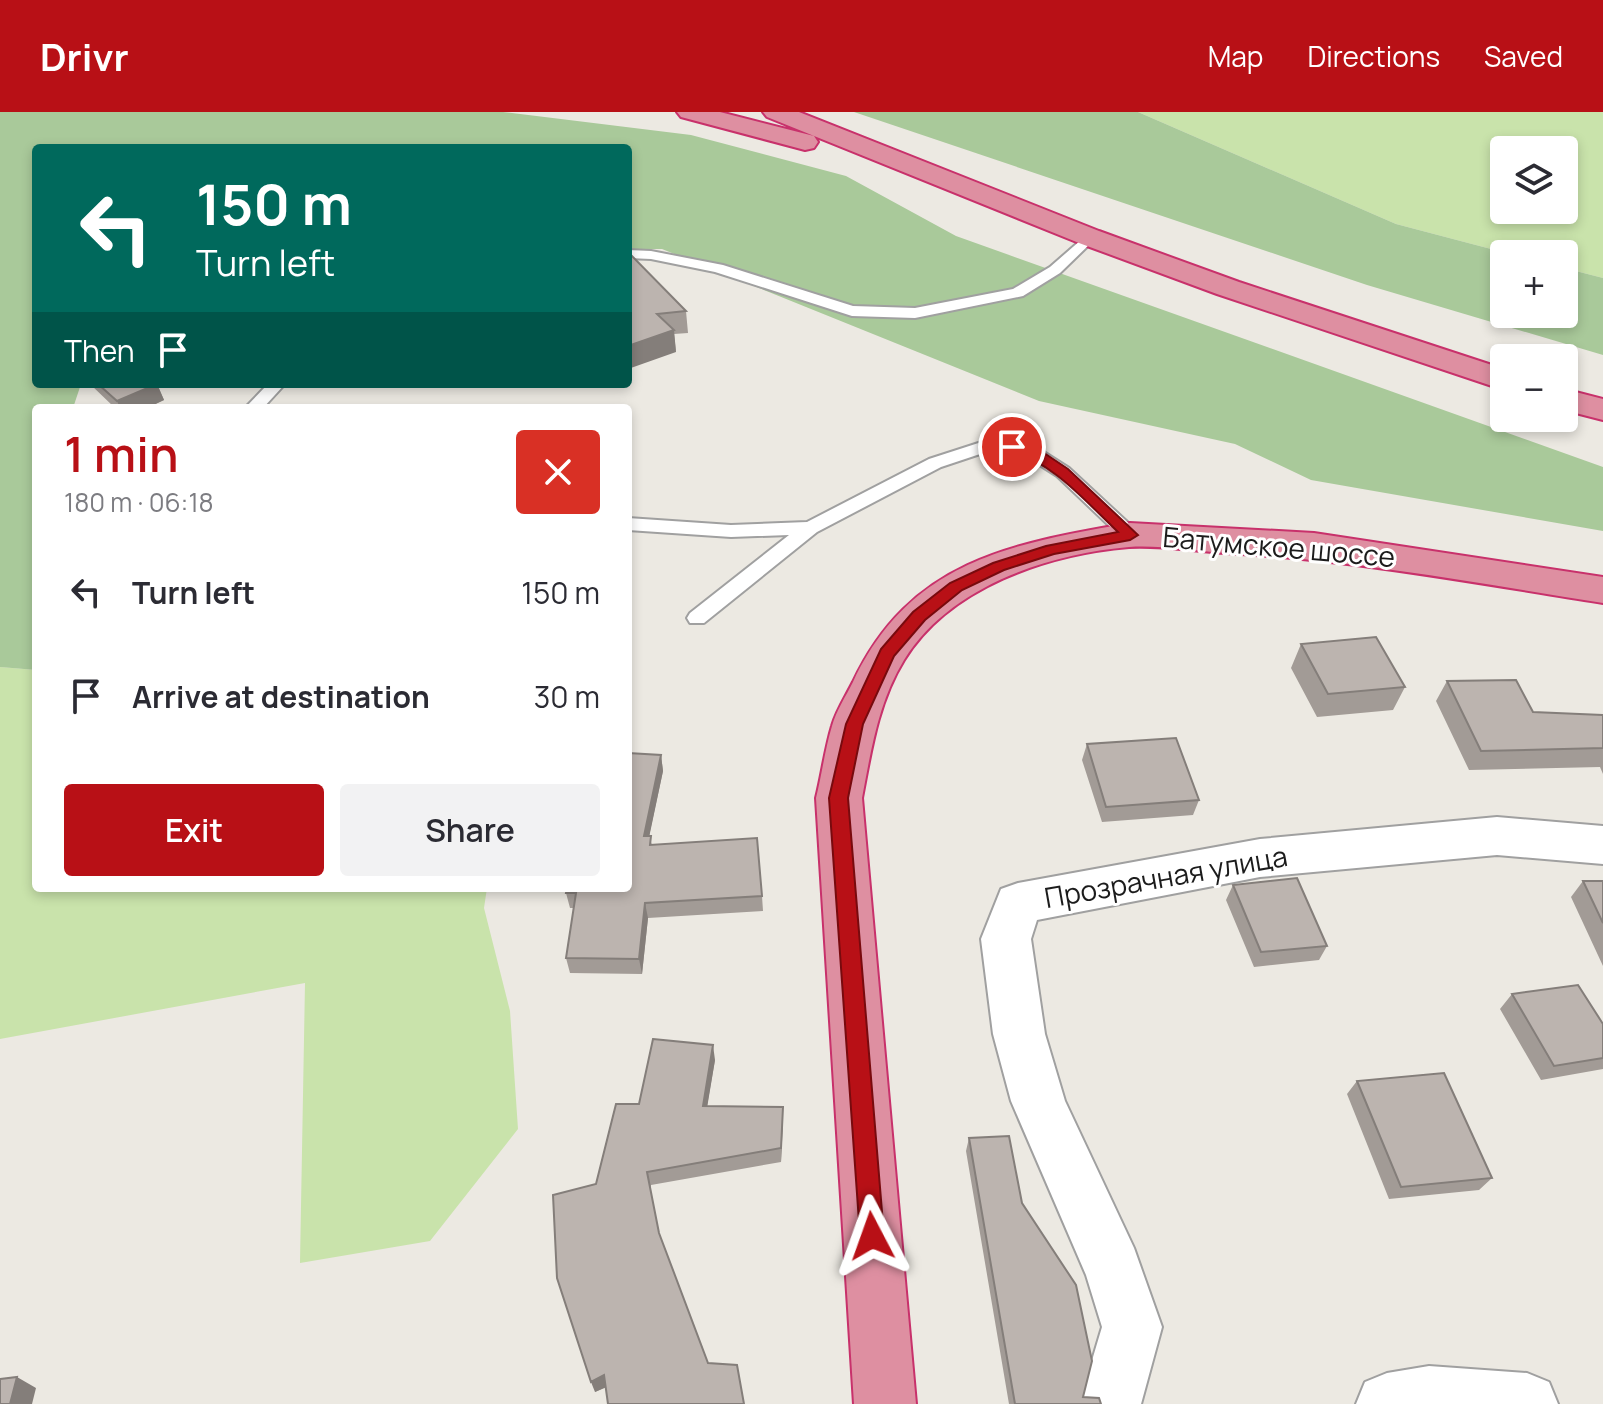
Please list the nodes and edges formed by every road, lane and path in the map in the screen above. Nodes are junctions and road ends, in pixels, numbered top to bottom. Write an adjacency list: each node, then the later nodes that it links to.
1 (690, 112): 3 (highway)
2 (776, 112): 3 (highway)
3 (1028, 214): 4 (highway)
4 (1089, 237): 5 (lane); 6 (highway)
5 (632, 254)
6 (1490, 375)
7 (273, 388): 9 (lane)
8 (1578, 403): 10 (highway)
9 (257, 404)
10 (1603, 410)
11 (632, 524): 12 (lane)
12 (810, 528): 13 (lane); 15 (lane)
13 (1130, 535): 14 (highway, Батумское шоссе); 17 (highway, Батумское шоссе)
14 (1603, 590)
15 (697, 618)
16 (1603, 845): 18 (street, Прозрачная улица)
17 (885, 1404)
18 (1110, 1404)
19 (1387, 1404): 20 (street)
20 (1527, 1404)

